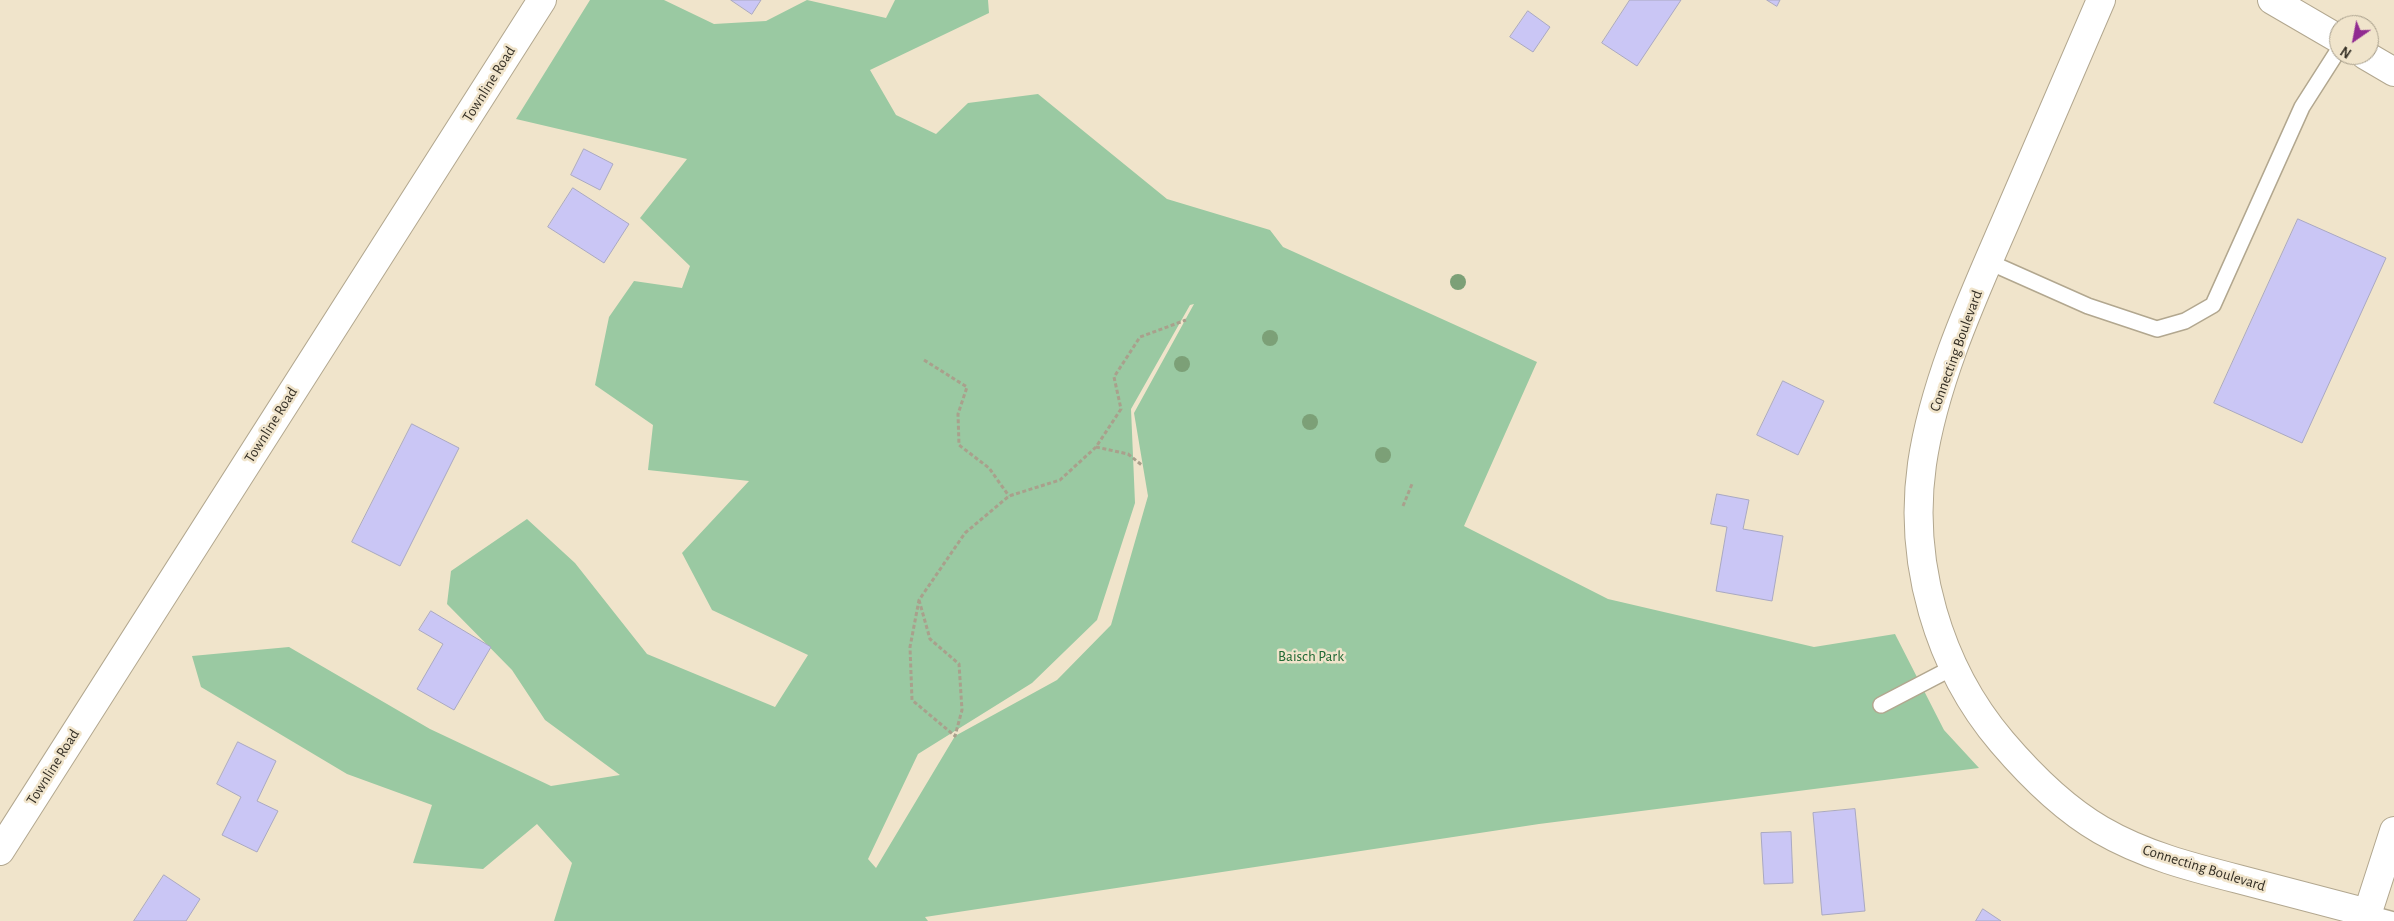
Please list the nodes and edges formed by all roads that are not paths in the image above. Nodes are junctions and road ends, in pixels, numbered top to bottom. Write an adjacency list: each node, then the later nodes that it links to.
1 (542, 0): 12 (street, Townline Road)
2 (2101, 0): 8 (street, Connecting Boulevard)
3 (2272, 0): 4 (street)
4 (2329, 33)
5 (2379, 63): 7 (street)
6 (2329, 65): 8 (lane)
7 (2394, 72)
8 (1989, 262): 9 (street, Connecting Boulevard)
9 (1952, 668): 10 (lane); 13 (street, Connecting Boulevard)
10 (1881, 705)
11 (2394, 831): 13 (street)
12 (0, 851)
13 (2367, 917): 14 (lane)
14 (2394, 920)

